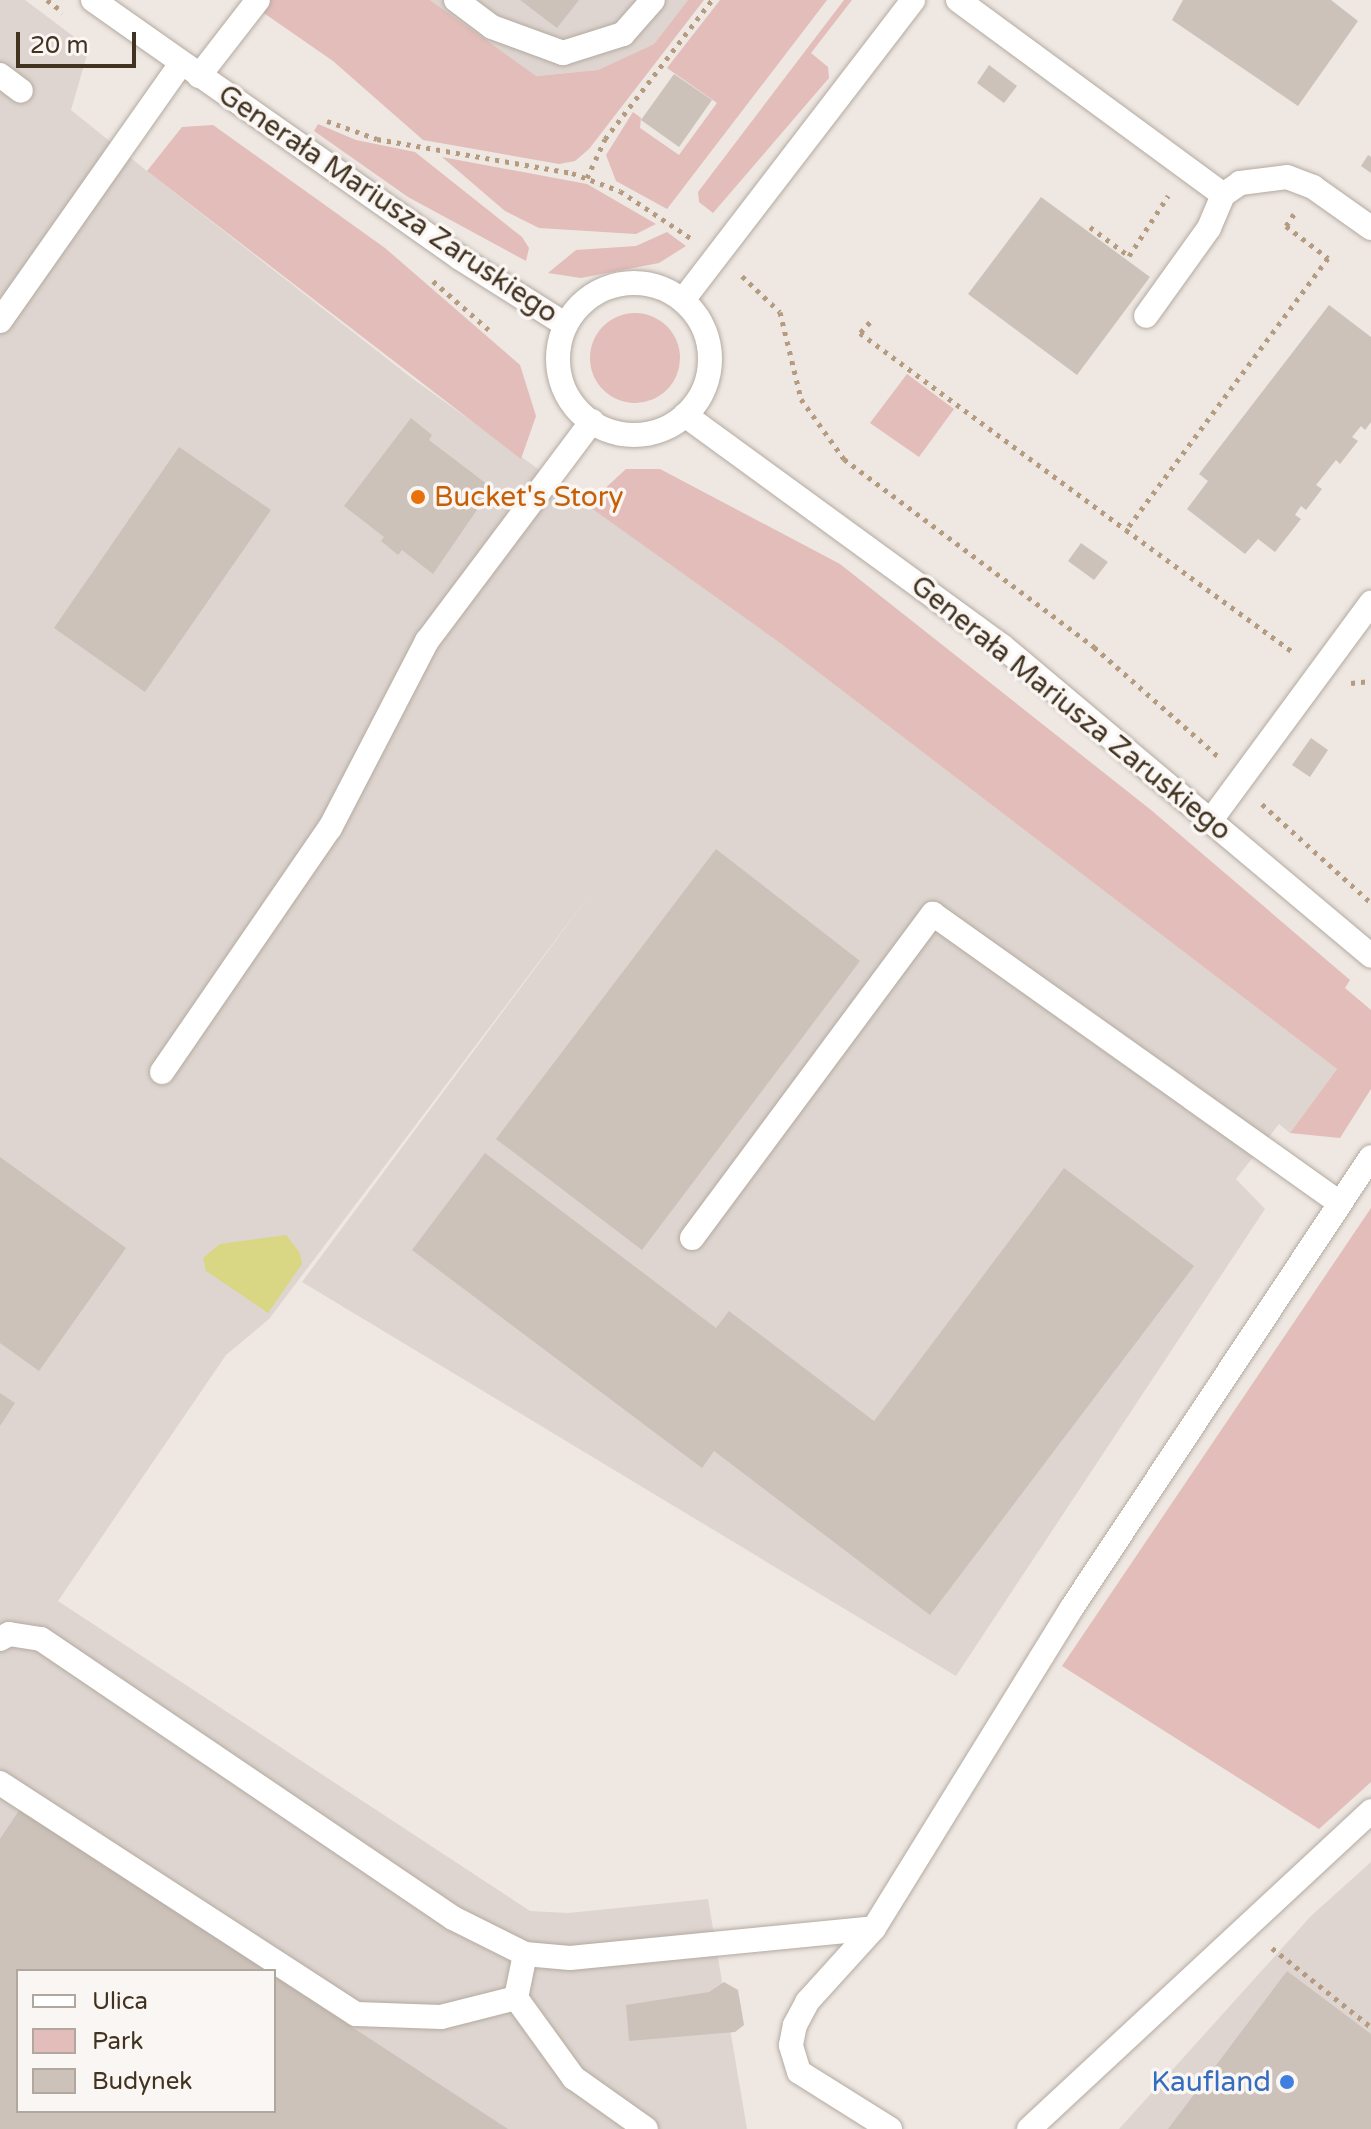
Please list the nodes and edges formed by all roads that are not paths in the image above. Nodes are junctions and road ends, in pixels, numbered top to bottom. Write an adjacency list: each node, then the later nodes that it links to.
1 (93, 0): 7 (street, Generała Mariusza Zaruskiego)
2 (258, 0): 7 (street)
3 (456, 0): 4 (street)
4 (653, 0)
5 (913, 0): 12 (street)
6 (958, 0): 10 (street)
7 (190, 70): 14 (street); 15 (street, Generała Mariusza Zaruskiego)
8 (0, 75): 9 (street)
9 (21, 91)
10 (1223, 195): 11 (street); 13 (street)
11 (1371, 228)
12 (683, 300): 15 (street); 16 (street)
13 (1146, 316)
14 (0, 321)
15 (566, 325): 17 (street)
16 (685, 415): 17 (street); 19 (street, Generała Mariusza Zaruskiego)
17 (592, 421): 21 (street)
18 (1371, 603): 19 (street)
19 (1211, 820): 20 (street, Generała Mariusza Zaruskiego)
20 (1371, 956)
21 (162, 1072)
22 (1371, 1157): 23 (street)
23 (1339, 1203): 24 (street); 28 (street)
24 (692, 1238)
25 (0, 1639): 29 (street)
26 (0, 1783): 30 (street)
27 (1371, 1811): 33 (street)
28 (874, 1928): 29 (street); 32 (street)
29 (525, 1954): 30 (street)
30 (516, 1998): 31 (street)
31 (646, 2129)
32 (890, 2129)
33 (1029, 2129)

